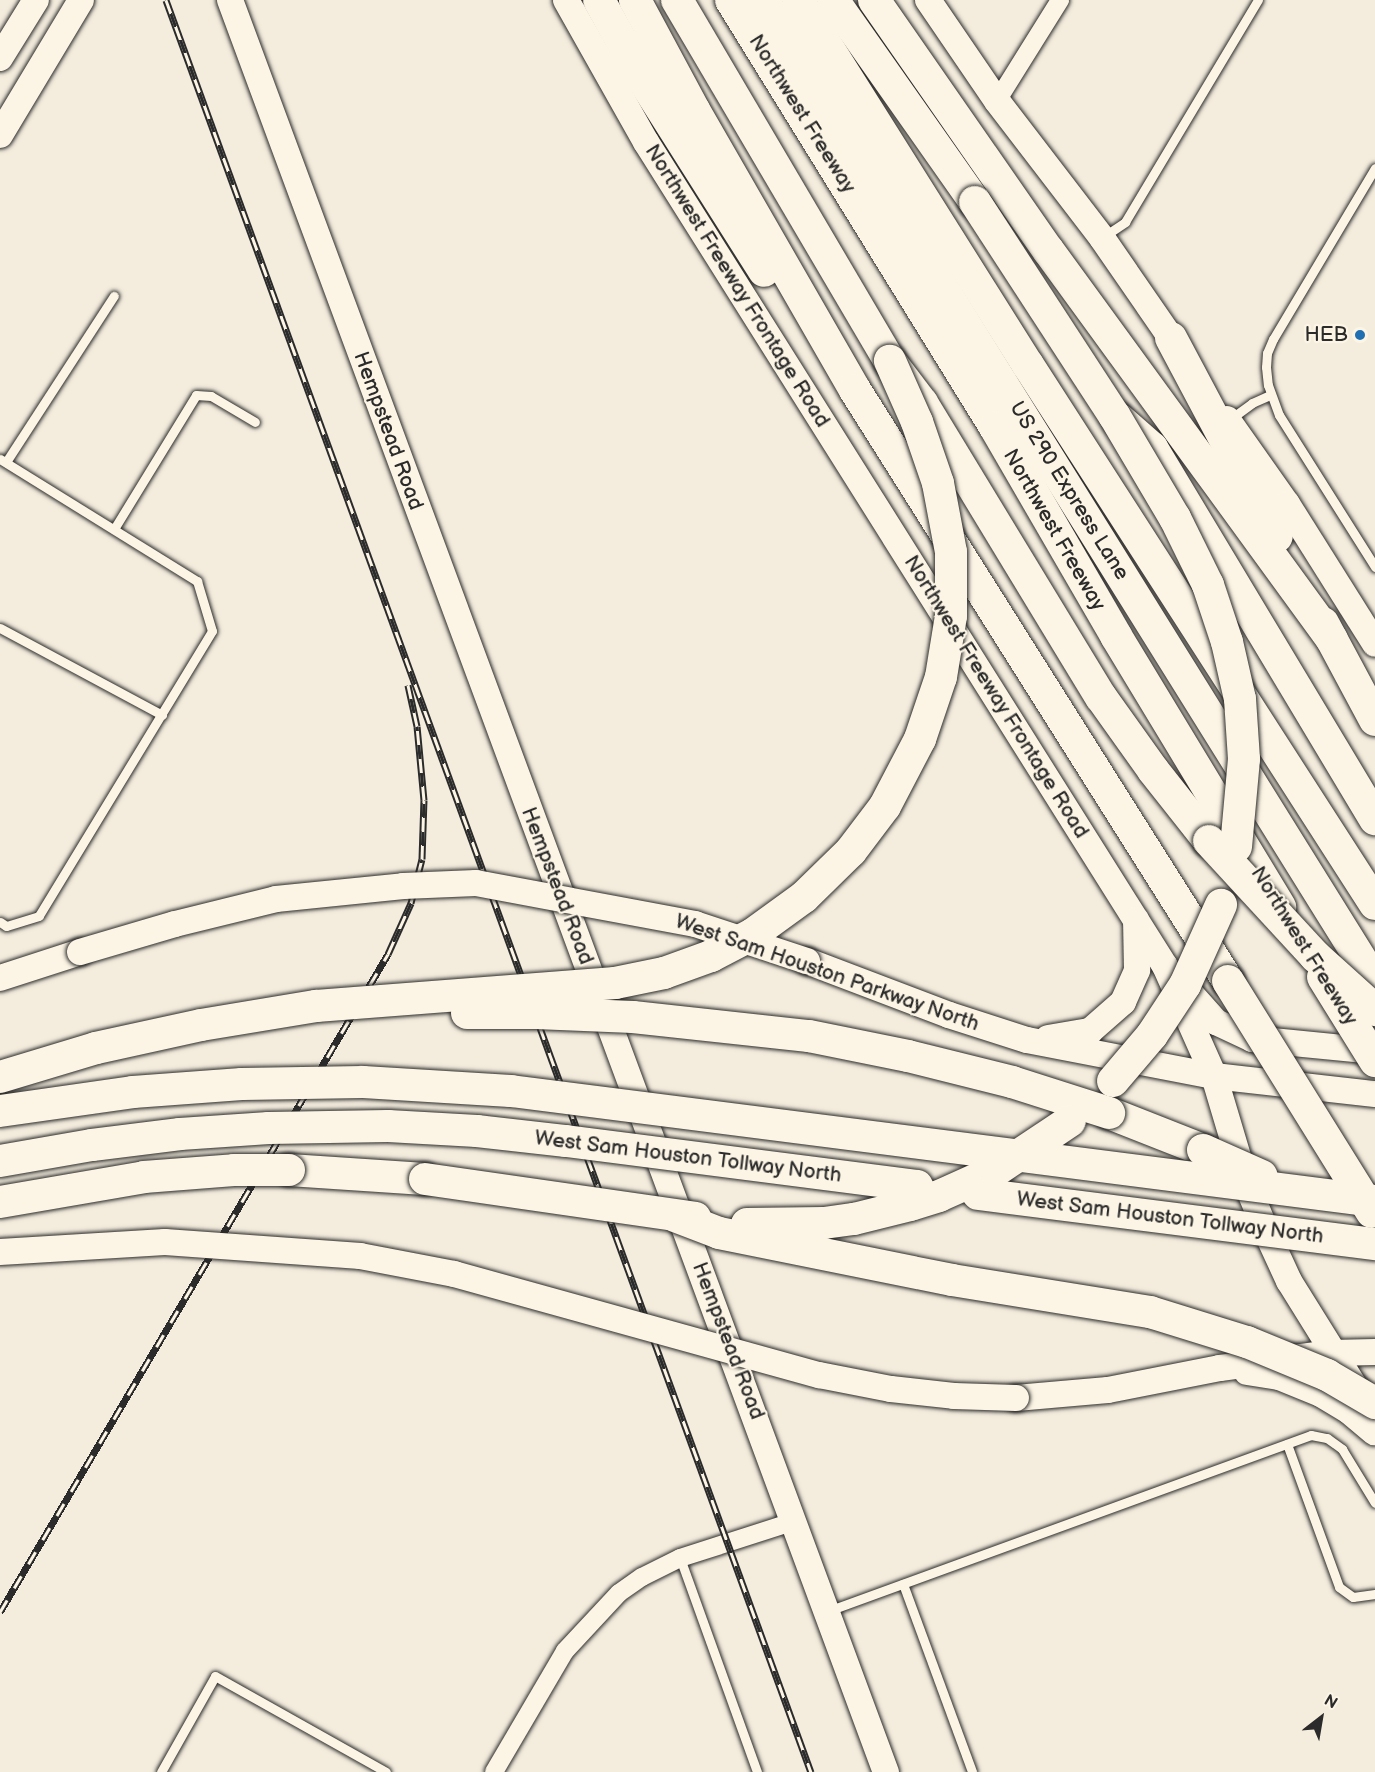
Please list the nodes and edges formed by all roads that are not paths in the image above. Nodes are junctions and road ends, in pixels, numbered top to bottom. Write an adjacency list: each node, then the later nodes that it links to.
1 (36, 0): 16 (main road)
2 (81, 0): 18 (main road)
3 (230, 0): 68 (main road, Hempstead Road)
4 (566, 0): 39 (main road, Northwest Freeway Frontage Road)
5 (598, 0): 24 (highway)
6 (635, 0): 24 (highway)
7 (731, 0): 47 (highway, Northwest Freeway, bridge)
8 (762, 0): 43 (highway, US 290 Express Lane)
9 (798, 0): 38 (highway)
10 (833, 0): 26 (highway, bridge)
11 (874, 0): 33 (highway)
12 (928, 0): 17 (main road)
13 (1059, 0): 17 (street)
14 (1258, 0): 20 (lane)
15 (679, 4): 23 (highway)
16 (0, 58)
17 (997, 101): 20 (main road)
18 (0, 135)
19 (1375, 168): 25 (lane)
20 (1102, 238): 22 (main road)
21 (114, 296): 29 (lane)
22 (1171, 338): 27 (main road); 33 (highway)
23 (890, 361): 44 (highway, bridge); 49 (highway, bridge)
24 (855, 390): 56 (highway, bridge)
25 (1270, 395): 27 (lane); 31 (lane)
26 (1114, 415): 37 (highway); 55 (highway, bridge)
27 (1228, 421): 34 (main road)
28 (255, 422): 30 (lane)
29 (3, 460): 30 (lane)
30 (114, 529): 35 (lane)
31 (1375, 567)
32 (0, 628): 35 (lane)
33 (1332, 640): 36 (highway)
34 (1375, 644)
35 (162, 716): 40 (lane)
36 (1375, 720)
37 (1375, 819)
38 (1375, 904)
39 (1136, 917): 41 (main road, Northwest Freeway Frontage Road); 45 (main road)
40 (2, 925)
41 (1165, 966): 46 (main road); 48 (main road, Northwest Freeway Frontage Road)
42 (0, 978): 45 (main road, West Sam Houston Parkway North, bridge)
43 (1375, 982)
44 (1375, 1010)
45 (1027, 1040): 48 (main road, West Sam Houston Parkway North)
46 (1375, 1051)
47 (1375, 1061)
48 (1214, 1076): 50 (main road, West Sam Houston Parkway North); 61 (main road, Northwest Freeway Frontage Road)
49 (0, 1078): 57 (highway, bridge)
50 (1375, 1094)
51 (0, 1111): 53 (highway, West Sam Houston Tollway North, bridge)
52 (0, 1161): 58 (highway, West Sam Houston Tollway North, bridge)
53 (1375, 1200)
54 (0, 1202): 55 (highway, bridge)
55 (675, 1216): 63 (highway, bridge)
56 (1375, 1216)
57 (1375, 1232)
58 (1375, 1244)
59 (0, 1252): 62 (main road, bridge)
60 (1375, 1352): 61 (main road)
61 (1331, 1353): 62 (main road); 64 (main road, Northwest Freeway Frontage Road)
62 (1220, 1368): 65 (main road)
63 (1375, 1402)
64 (1375, 1419)
65 (1375, 1433)
66 (1287, 1443): 67 (lane); 70 (lane); 71 (lane)
67 (1375, 1503)
68 (795, 1521): 69 (street); 72 (main road, Hempstead Road)
69 (680, 1558): 75 (street); 76 (lane)
70 (903, 1584): 72 (lane); 78 (lane)
71 (1375, 1594)
72 (828, 1611): 77 (main road, Hempstead Road)
73 (161, 1772): 74 (lane)
74 (386, 1772)
75 (494, 1772)
76 (757, 1772)
77 (886, 1772)
78 (972, 1772)

